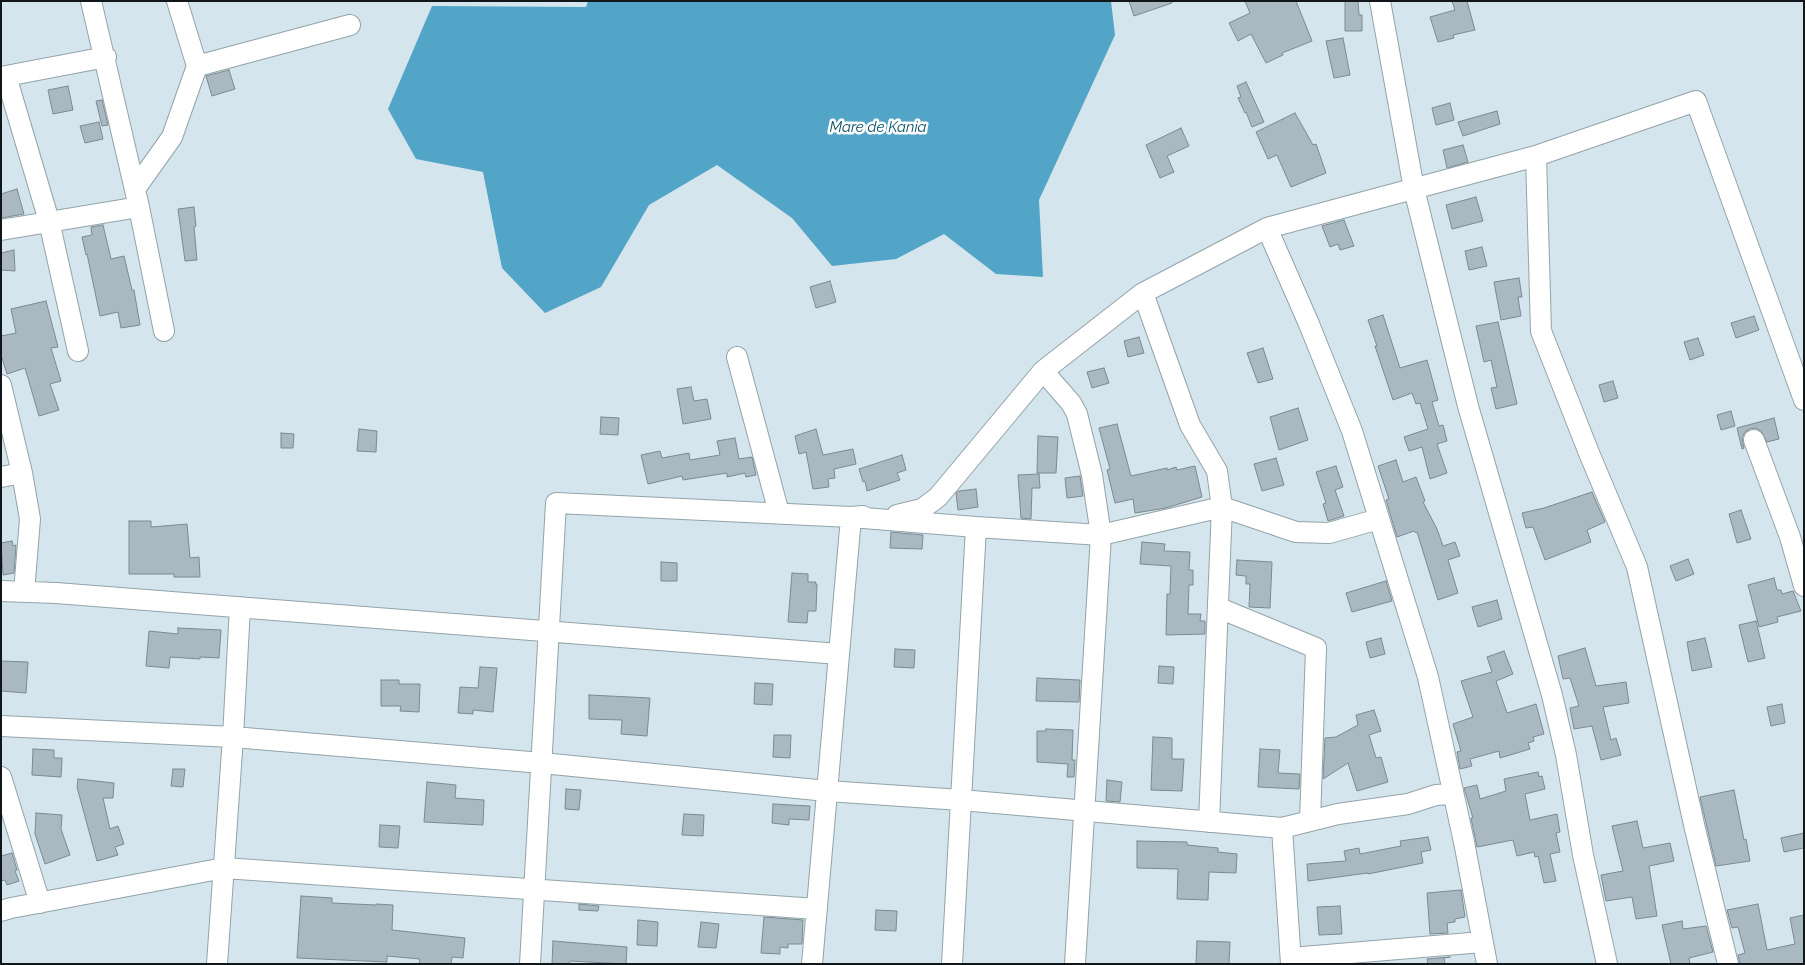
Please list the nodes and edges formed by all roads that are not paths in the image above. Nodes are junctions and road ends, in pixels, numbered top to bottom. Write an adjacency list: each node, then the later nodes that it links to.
1 (92, 1): 5 (street)
2 (177, 1): 6 (street)
3 (1380, 1): 9 (street)
4 (350, 25): 6 (street)
5 (106, 57): 7 (street); 10 (street)
6 (197, 66): 10 (street)
7 (4, 76): 11 (street)
8 (1536, 156): 9 (street); 20 (street); 62 (street)
9 (1414, 189): 12 (street); 61 (street)
10 (137, 198): 11 (street); 15 (street)
11 (49, 221): 13 (street); 16 (street)
12 (1266, 228): 14 (street); 27 (street)
13 (1, 230)
14 (1143, 294): 18 (street); 24 (street)
15 (164, 331)
16 (78, 351)
17 (736, 357): 25 (street)
18 (1043, 371): 26 (street); 29 (street)
19 (1, 385): 22 (street)
20 (1804, 400)
21 (1754, 440): 30 (street)
22 (22, 473): 23 (street); 32 (street)
23 (1, 477)
24 (1222, 507): 27 (street); 29 (street); 34 (street)
25 (779, 513): 26 (street); 35 (street)
26 (851, 517): 28 (street); 36 (street)
27 (1379, 519): 42 (street)
28 (976, 527): 29 (street); 43 (street)
29 (1101, 535): 44 (street)
30 (1804, 586)
31 (1, 591): 32 (street)
32 (24, 592): 33 (street)
33 (240, 607): 35 (street); 38 (street)
34 (1218, 608): 45 (street); 46 (street)
35 (549, 631): 36 (street); 39 (street)
36 (839, 654): 41 (street)
37 (1, 726): 38 (street)
38 (233, 737): 39 (street); 48 (street)
39 (542, 763): 41 (street); 49 (street)
40 (1, 777): 50 (street)
41 (827, 791): 43 (street); 51 (street)
42 (1453, 794): 45 (street); 53 (street)
43 (961, 800): 44 (street); 58 (street)
44 (1085, 811): 46 (street); 59 (street)
45 (1310, 821): 47 (street)
46 (1209, 822): 47 (street)
47 (1282, 828): 54 (street)
48 (224, 868): 49 (street); 50 (street); 55 (street)
49 (534, 889): 51 (street); 56 (street)
50 (40, 903): 52 (street)
51 (817, 909): 57 (street)
52 (1, 912)
53 (1482, 942): 54 (street); 60 (street)
54 (1291, 961)
55 (217, 964)
56 (530, 964)
57 (812, 964)
58 (952, 964)
59 (1075, 964)
60 (1487, 964)
61 (1607, 964)
62 (1728, 964)

